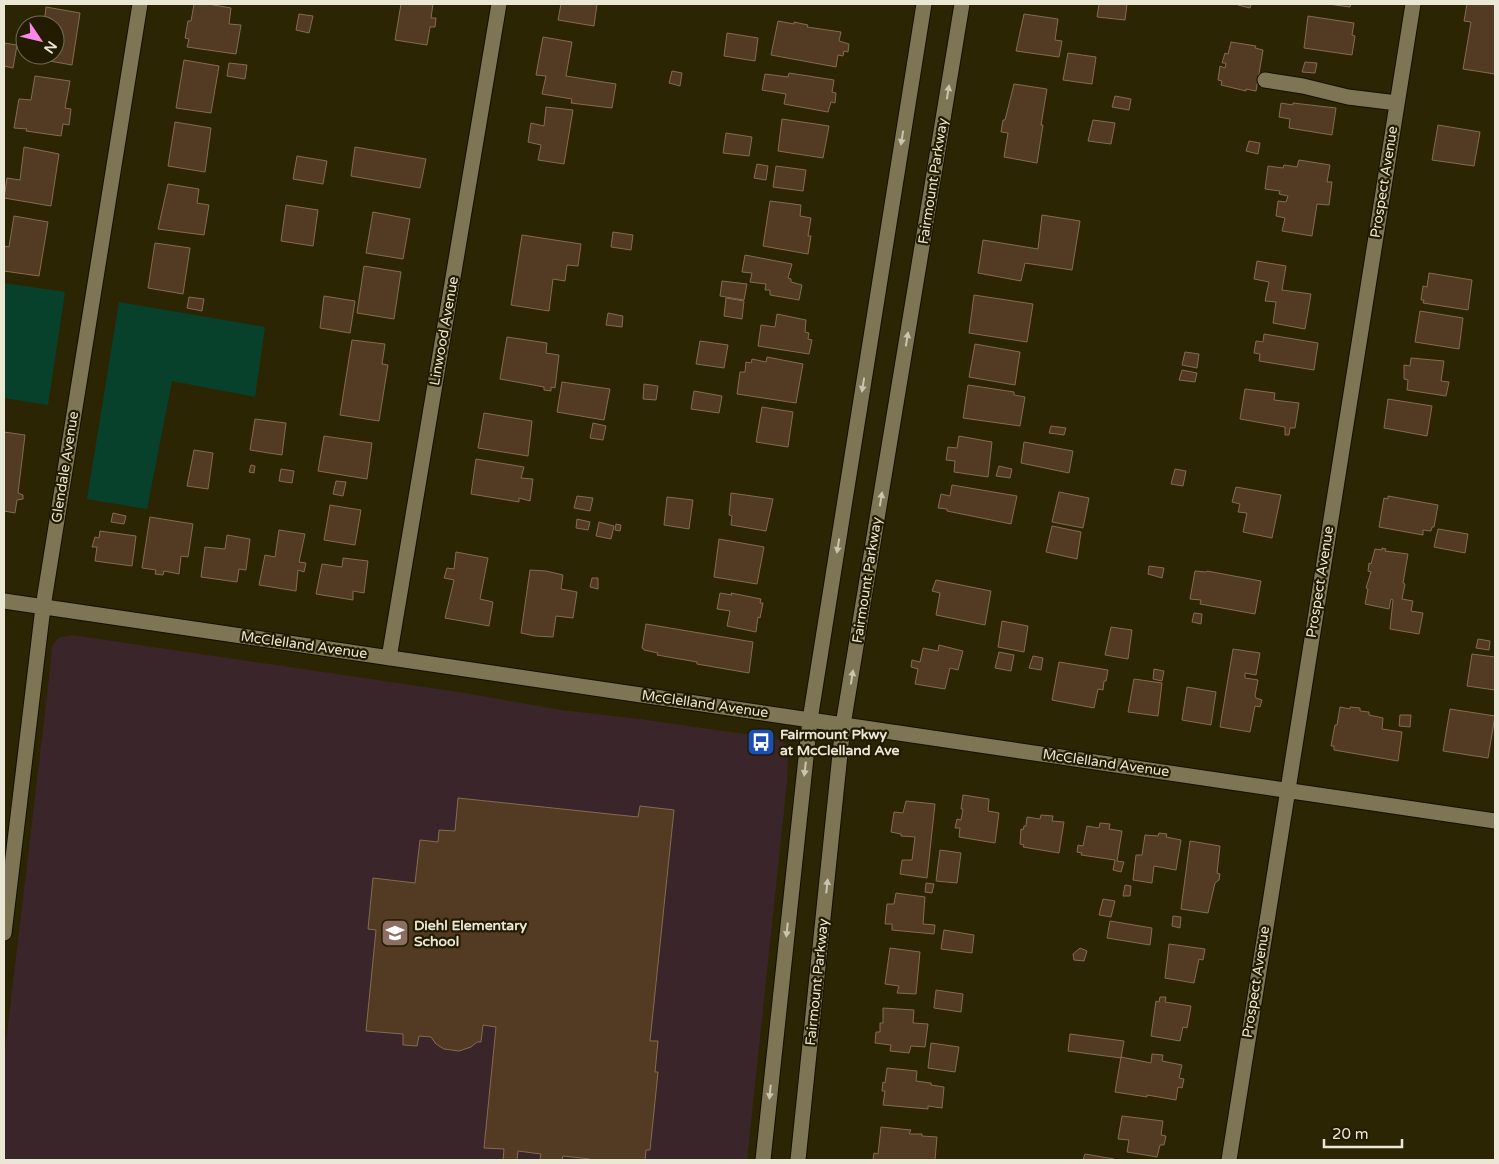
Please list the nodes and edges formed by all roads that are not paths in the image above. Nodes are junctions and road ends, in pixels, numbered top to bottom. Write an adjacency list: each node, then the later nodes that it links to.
1 (140, 4): 9 (street, Glendale Avenue)
2 (499, 4): 10 (street, Linwood Avenue)
3 (924, 4): 11 (street, one-way to 11)
4 (962, 4): 12 (street, Fairmount Parkway, one-way to 4)
5 (1413, 4): 7 (street, Prospect Avenue)
6 (1265, 80): 7 (street)
7 (1397, 104): 13 (street, Prospect Avenue)
8 (4, 601): 9 (street, McClelland Avenue)
9 (43, 607): 10 (street, McClelland Avenue); 15 (street, Glendale Avenue)
10 (389, 658): 11 (street, McClelland Avenue)
11 (810, 720): 12 (street, McClelland Avenue); 16 (street, one-way to 16)
12 (843, 725): 13 (street, McClelland Avenue); 17 (street, Fairmount Parkway, one-way to 12)
13 (1287, 790): 14 (street, McClelland Avenue); 18 (street, Prospect Avenue)
14 (1495, 821)
15 (4, 933)
16 (763, 1160)
17 (798, 1160)
18 (1228, 1160)

